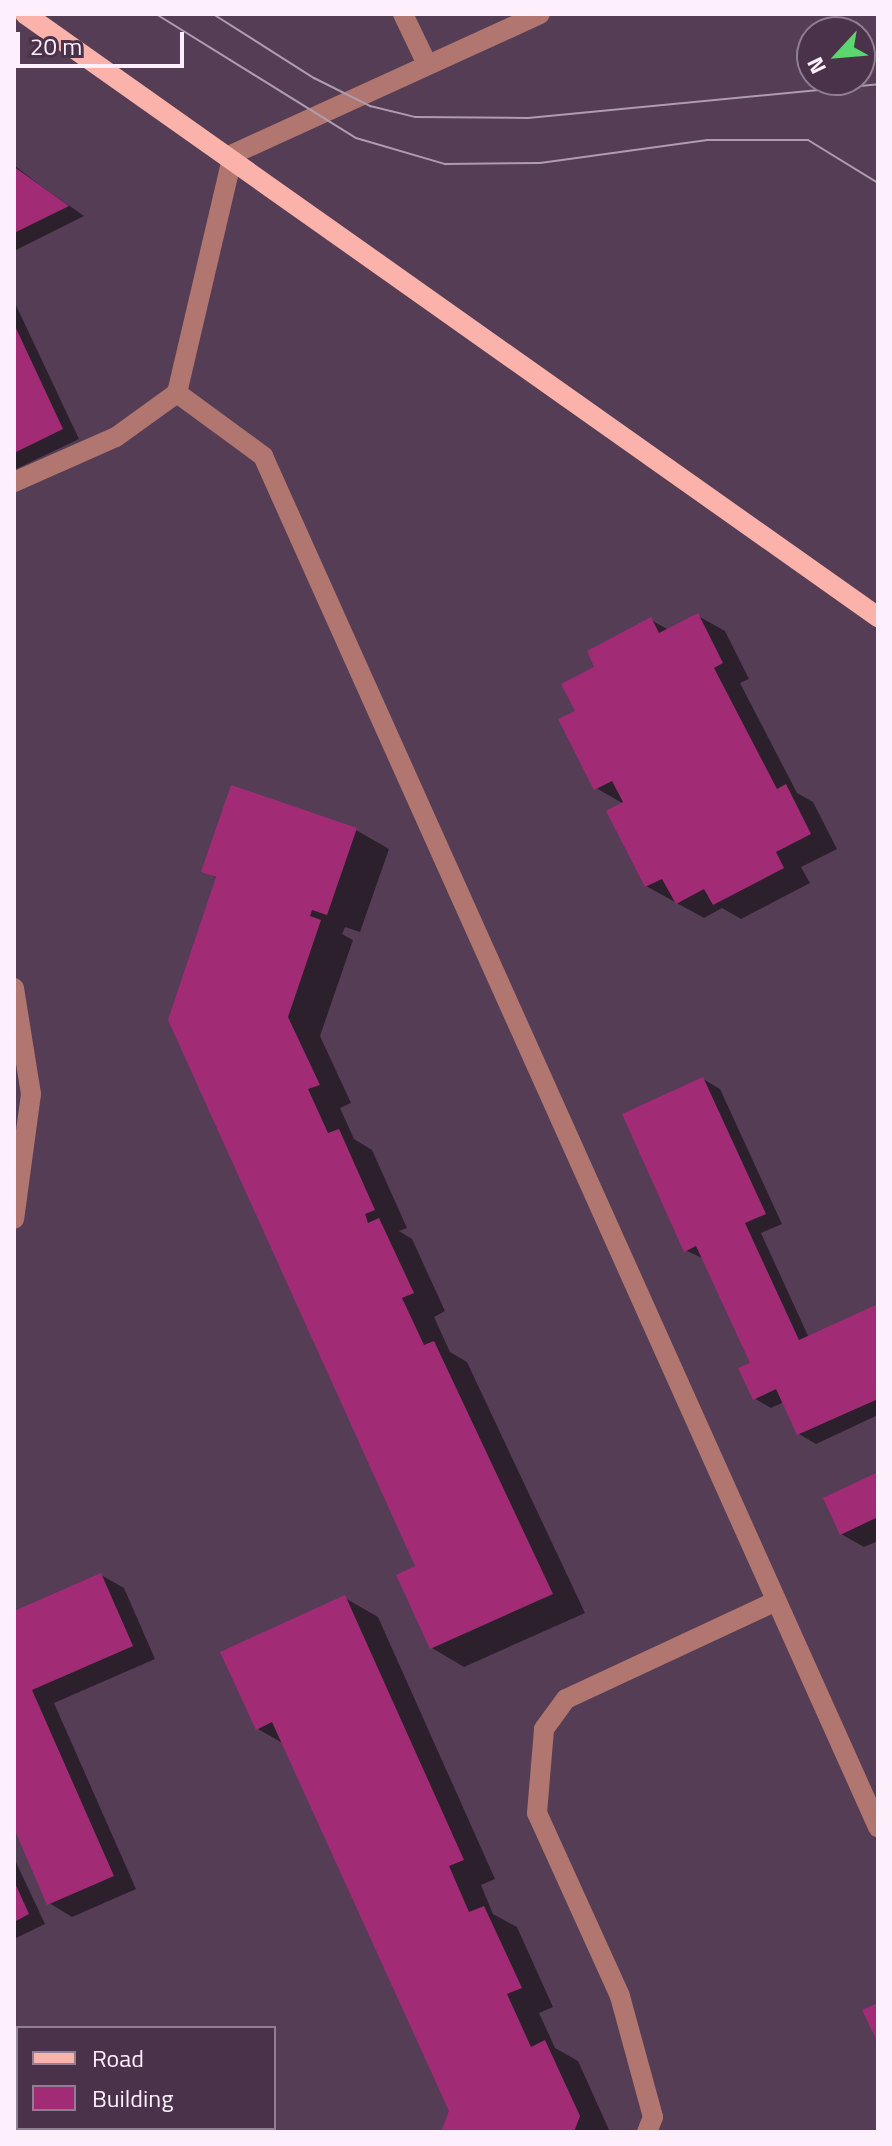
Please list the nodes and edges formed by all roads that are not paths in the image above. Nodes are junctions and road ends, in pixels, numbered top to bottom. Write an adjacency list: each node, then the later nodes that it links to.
1 (25, 14): 5 (main road)
2 (403, 14): 4 (street)
3 (540, 14): 4 (street)
4 (427, 64): 5 (street)
5 (233, 154): 6 (street); 8 (main road)
6 (177, 393): 7 (street); 11 (street)
7 (14, 482)
8 (878, 617)
9 (14, 988): 10 (street)
10 (14, 1219)
11 (774, 1602): 12 (street); 13 (street)
12 (878, 1827)
13 (647, 2132)

